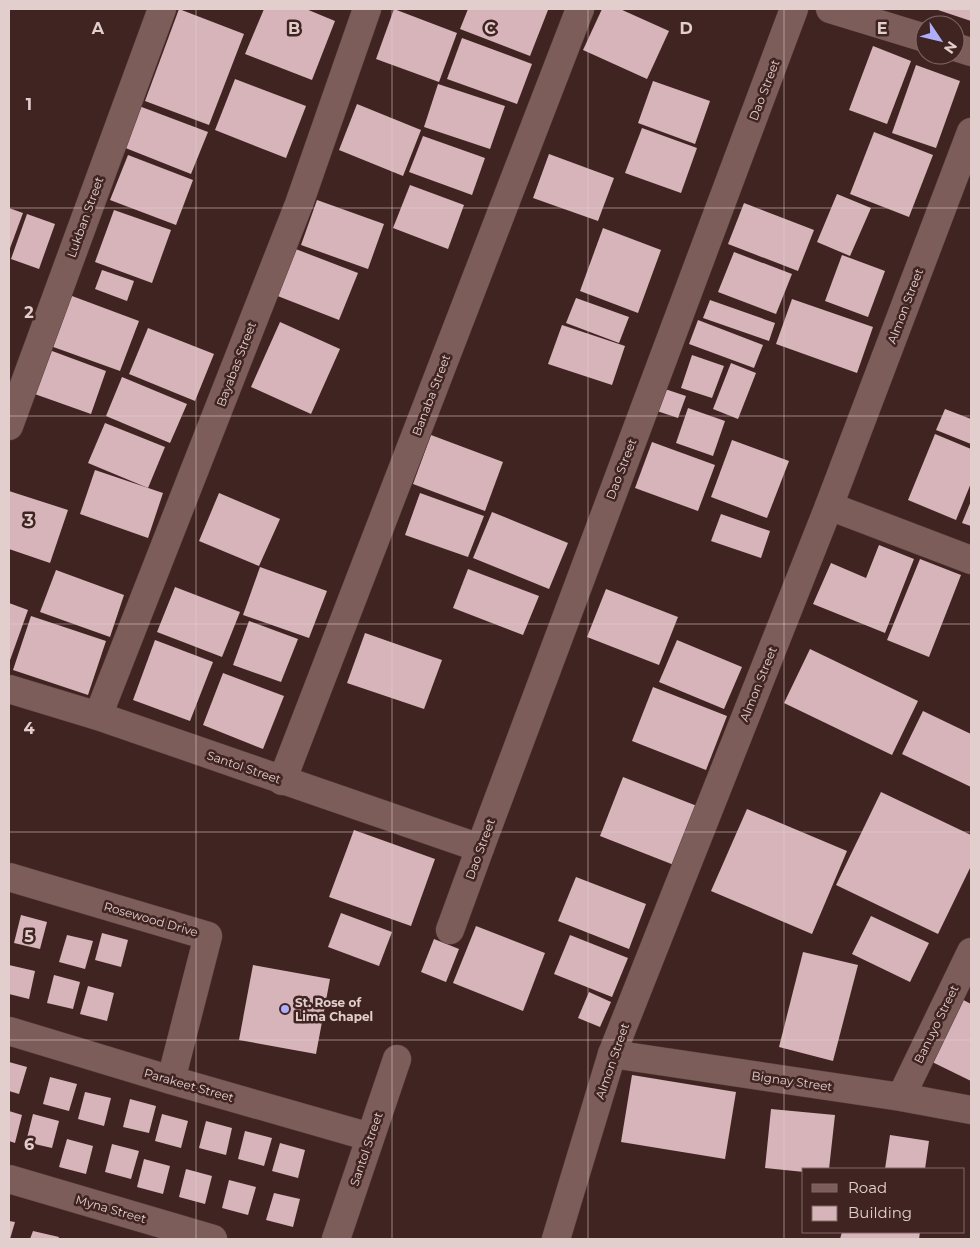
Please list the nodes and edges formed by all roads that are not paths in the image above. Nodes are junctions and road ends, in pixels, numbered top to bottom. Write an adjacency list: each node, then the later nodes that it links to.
1 (162, 9): 8 (street, Lukban Street)
2 (368, 9): 12 (street, Bayabas Street)
3 (580, 9): 13 (street, Banaba Street)
4 (794, 9): 14 (street, Dao Street)
5 (830, 9): 6 (street)
6 (915, 35)
7 (971, 132): 9 (street, Almon Street)
8 (9, 426)
9 (829, 506): 10 (street); 19 (street, Almon Street)
10 (971, 560)
11 (9, 689): 12 (street, Santol Street)
12 (98, 716): 13 (street, Santol Street)
13 (282, 781): 14 (street, Santol Street)
14 (480, 848): 16 (street, Dao Street)
15 (9, 877): 21 (street, Rosewood Drive)
16 (450, 930)
17 (971, 952): 22 (street, Banuyo Street)
18 (9, 1031): 21 (street, Parakeet Street)
19 (612, 1054): 22 (street, Bignay Street); 28 (street, Almon Street)
20 (397, 1059): 24 (street, Santol Street)
21 (171, 1080): 24 (street, Parakeet Street)
22 (901, 1097): 23 (street, Bignay Street)
23 (971, 1110)
24 (370, 1137): 27 (street, Santol Street)
25 (9, 1179): 26 (street, Myna Street)
26 (213, 1239)
27 (336, 1239)
28 (556, 1239)

